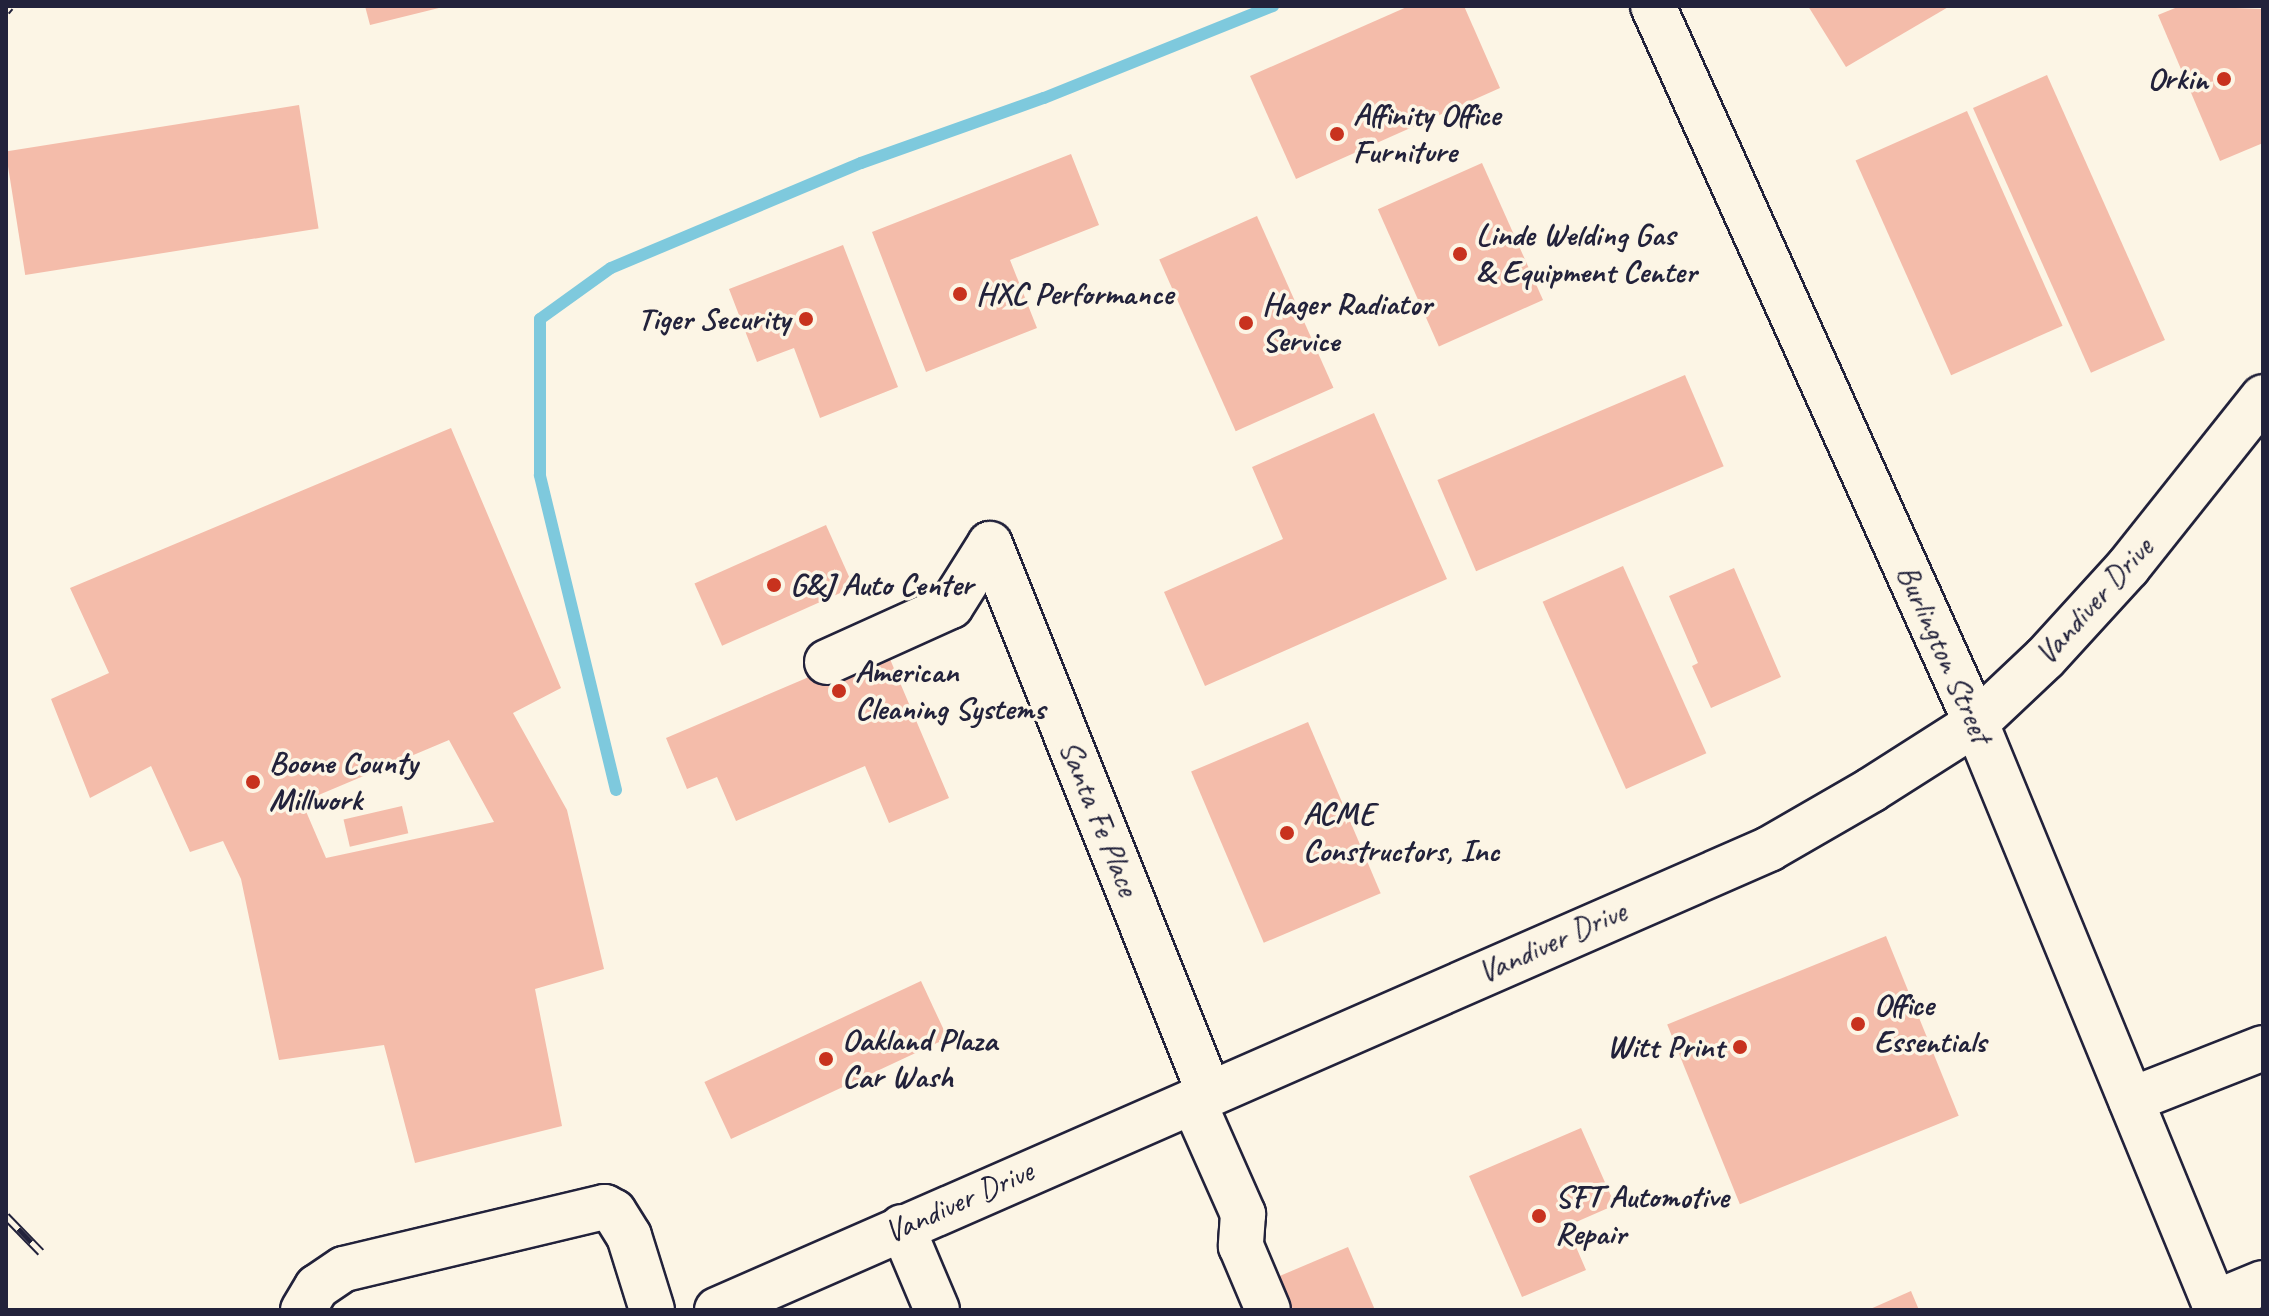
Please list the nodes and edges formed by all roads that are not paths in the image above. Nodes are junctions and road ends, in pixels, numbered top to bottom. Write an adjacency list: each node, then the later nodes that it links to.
1 (1653, 6): 4 (street, Burlington Street)
2 (2263, 397): 4 (street, Vandiver Drive)
3 (827, 662): 6 (street, Santa Fe Place)
4 (1976, 723): 6 (street, Vandiver Drive); 7 (street, Burlington Street)
5 (2263, 1048): 7 (street)
6 (1201, 1097): 8 (street, Vandiver Drive); 15 (street, Santa Fe Place)
7 (2131, 1100): 10 (street, Burlington Street)
8 (902, 1227): 13 (street, Vandiver Drive); 14 (street)
9 (2263, 1283): 10 (street)
10 (2216, 1307)
11 (303, 1310): 12 (street)
12 (652, 1310)
13 (717, 1310)
14 (937, 1310)
15 (1268, 1310)

